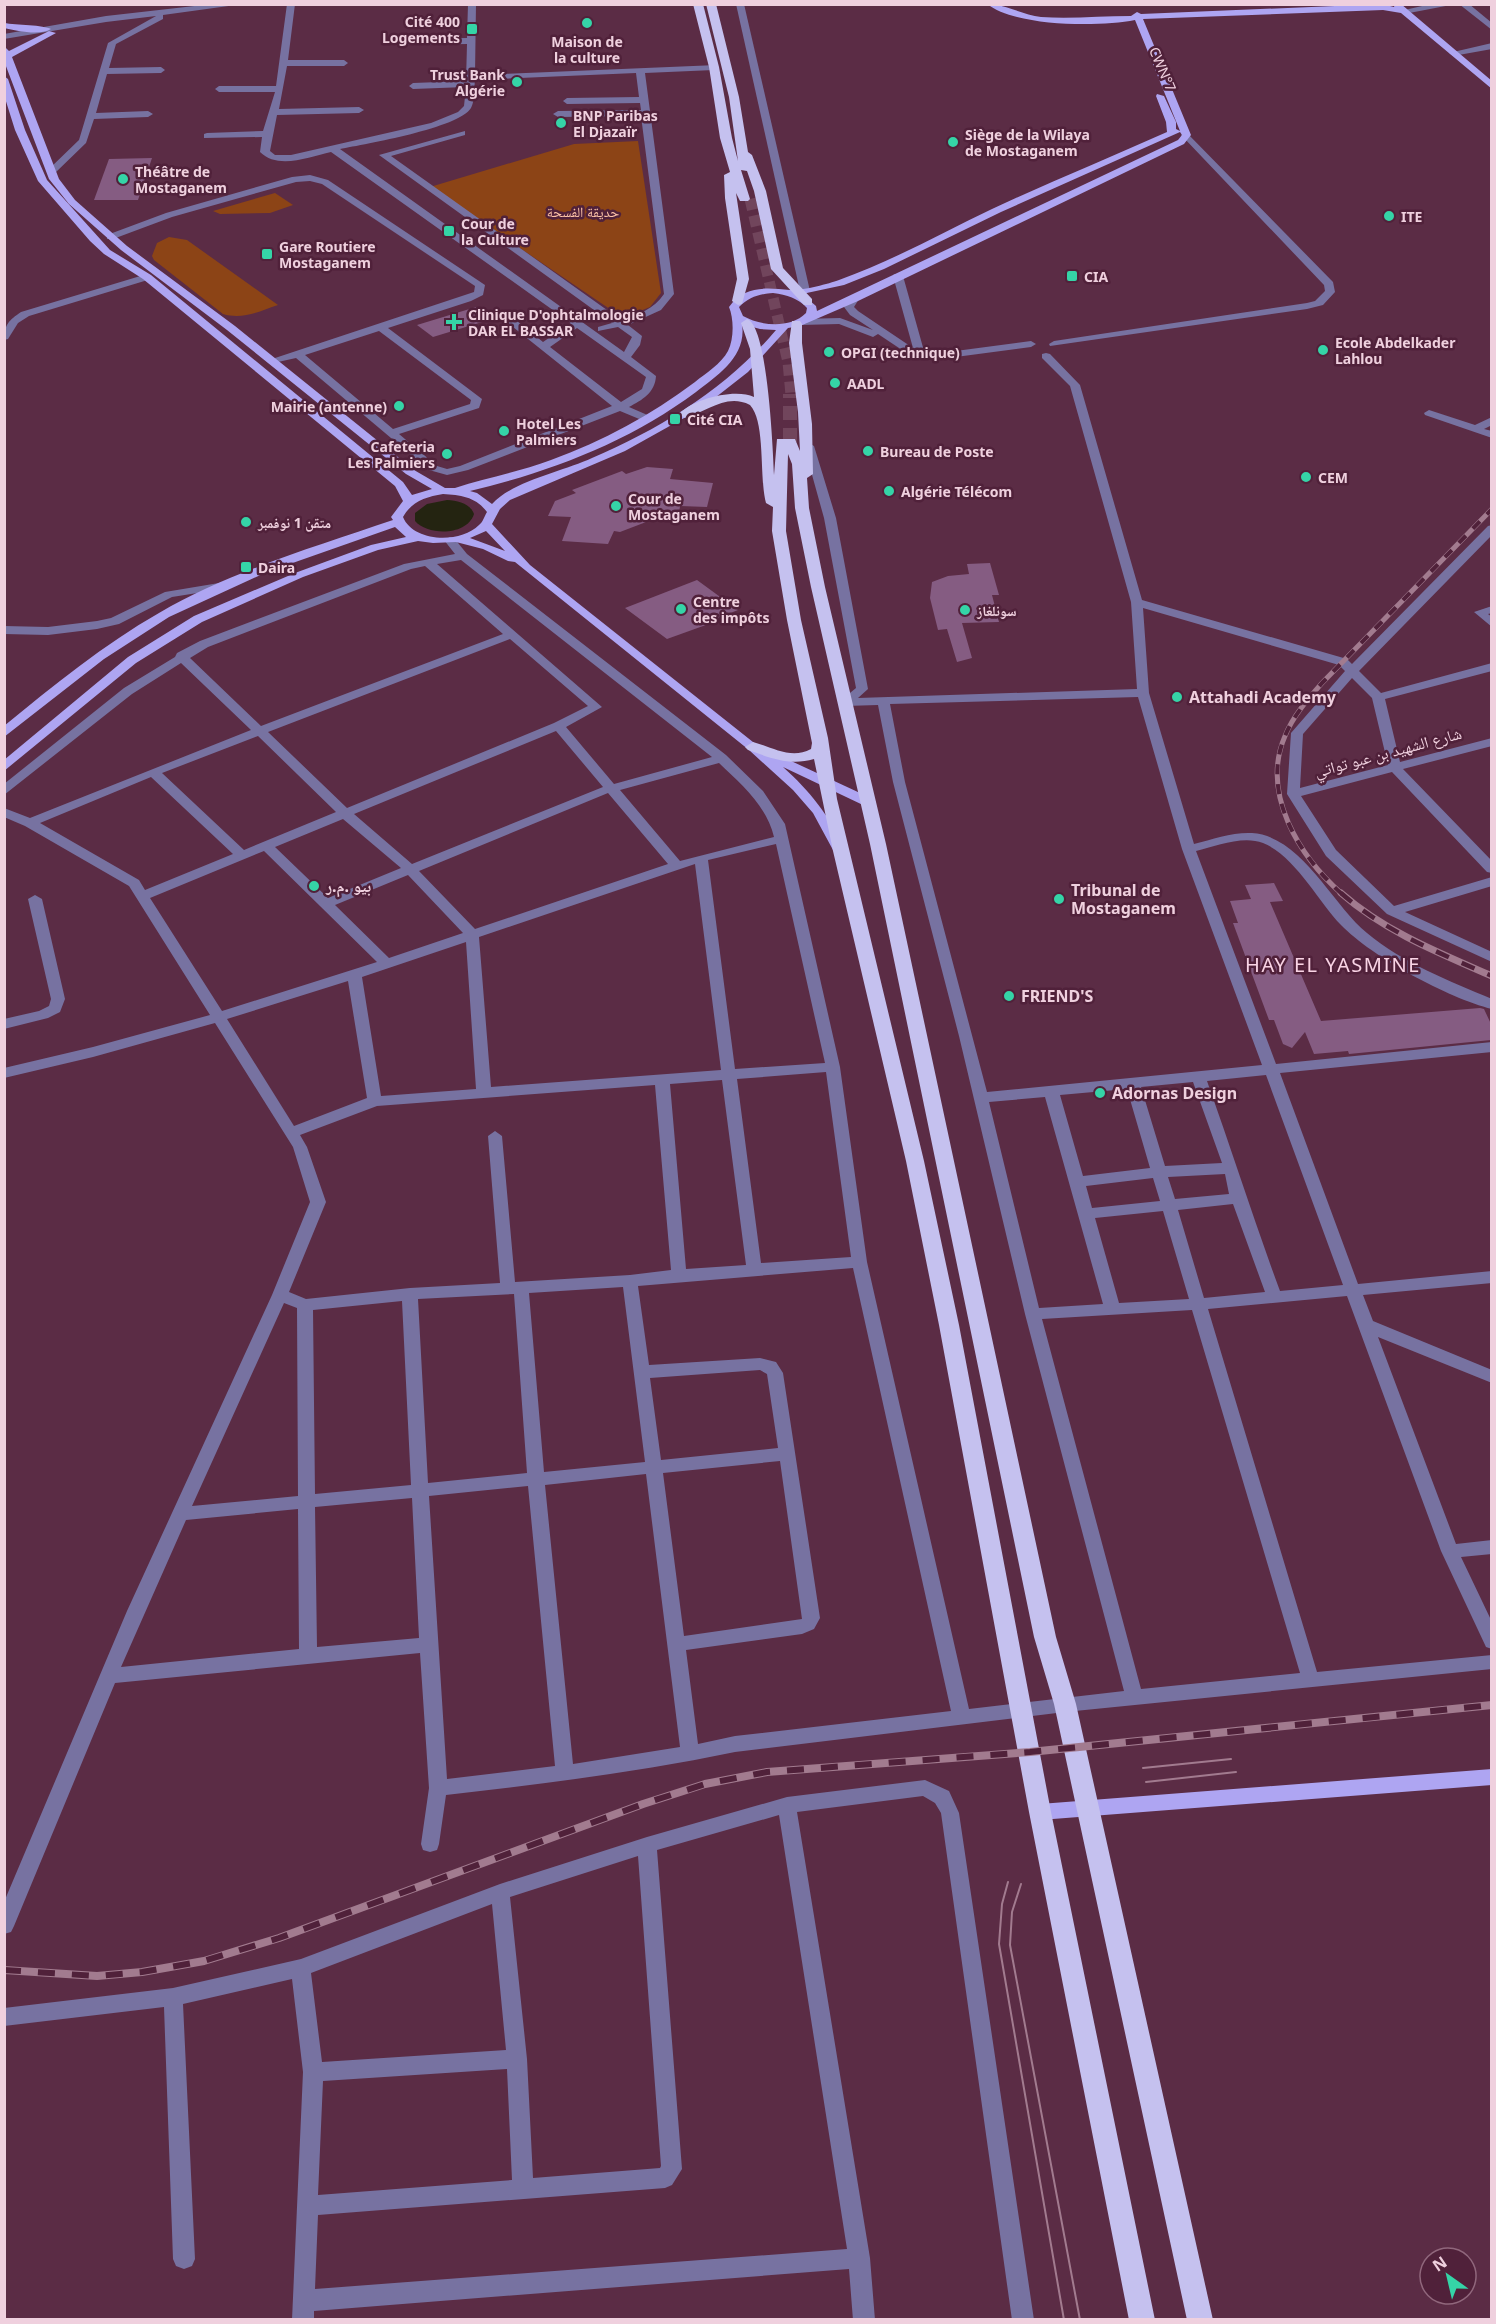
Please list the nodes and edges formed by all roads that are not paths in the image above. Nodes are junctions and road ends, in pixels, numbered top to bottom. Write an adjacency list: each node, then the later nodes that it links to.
1 (126, 4): 18 (street)
2 (239, 4): 14 (street)
3 (291, 4): 30 (street)
4 (472, 4): 24 (street)
5 (698, 4): 32 (highway)
6 (711, 4): 54 (highway)
7 (740, 4): 61 (street)
8 (991, 4): 17 (main road)
9 (1004, 4): 17 (main road)
10 (1348, 4): 17 (main road)
11 (1396, 4): 15 (main road)
12 (1452, 4): 15 (street)
13 (1462, 4): 20 (street)
14 (219, 6): 16 (street)
15 (1404, 11): 17 (main road); 28 (main road)
16 (168, 13): 18 (street); 34 (street)
17 (1131, 16): 22 (main road, CWN°7); 52 (main road)
18 (123, 18): 21 (street)
19 (4, 26): 21 (main road)
20 (1491, 28)
21 (50, 31): 23 (street); 29 (main road)
22 (1133, 33)
23 (4, 38)
24 (471, 41): 25 (street); 37 (street)
25 (409, 42)
26 (1137, 43): 52 (main road, CWN°7)
27 (1491, 46): 28 (street)
28 (1453, 53): 39 (main road)
29 (5, 54): 57 (main road)
30 (283, 63): 31 (street); 40 (street)
31 (344, 63)
32 (714, 67): 35 (street); 55 (highway)
33 (162, 70): 34 (street)
34 (103, 71): 49 (street)
35 (640, 71): 37 (street); 42 (street)
36 (4, 79): 60 (main road)
37 (470, 81): 38 (street); 56 (street)
38 (413, 86)
39 (1491, 86)
40 (280, 88): 41 (street); 45 (street)
41 (219, 89)
42 (644, 100): 43 (street); 46 (street)
43 (567, 101)
44 (359, 110): 45 (street)
45 (274, 112): 51 (street)
46 (647, 113): 48 (street); 68 (street)
47 (148, 114): 49 (street)
48 (558, 114)
49 (90, 116): 57 (street)
50 (462, 133): 68 (street)
51 (267, 134): 53 (street); 56 (street)
52 (1175, 135): 59 (main road); 61 (main road); 74 (street)
53 (207, 136)
54 (740, 136): 55 (highway); 61 (highway)
55 (726, 138): 63 (highway)
56 (332, 148): 65 (street)
57 (51, 171): 58 (main road)
58 (110, 237): 69 (street); 81 (main road)
59 (898, 276): 62 (main road); 76 (street)
60 (147, 277): 71 (street); 93 (main road)
61 (801, 294): 63 (main road); 67 (main road)
62 (854, 299): 67 (main road); 72 (street)
63 (736, 307): 66 (main road); 86 (main road)
64 (508, 320): 75 (street)
65 (578, 323): 75 (street); 79 (street)
66 (747, 323): 67 (main road); 80 (highway)
67 (796, 323): 72 (street); 80 (main road); 91 (highway)
68 (621, 324): 70 (street); 79 (street)
69 (381, 328): 77 (street); 89 (street)
70 (602, 329)
71 (4, 337)
72 (890, 339): 76 (street)
73 (1031, 344): 74 (street); 76 (street); 78 (street)
74 (1054, 344): 78 (street)
75 (544, 346): 82 (street)
76 (919, 352)
77 (297, 354): 81 (street); 89 (street)
78 (1046, 356): 105 (street)
79 (626, 357): 82 (street)
80 (757, 358): 83 (highway); 85 (main road)
81 (273, 362): 92 (main road)
82 (620, 407): 86 (street); 89 (street)
83 (762, 410): 85 (highway); 98 (highway)
84 (1429, 413): 88 (street)
85 (685, 414): 94 (main road)
86 (648, 418): 92 (main road)
87 (1491, 420): 88 (street)
88 (1476, 429): 90 (street)
89 (391, 433)
90 (1491, 435)
91 (794, 443): 98 (highway); 116 (highway); 116 (street)
92 (449, 491): 93 (main road); 94 (main road)
93 (408, 501): 95 (main road)
94 (492, 512): 96 (main road)
95 (398, 522): 99 (main road); 104 (main road)
96 (487, 525): 100 (main road); 103 (main road)
97 (1491, 528): 112 (street)
98 (779, 531): 120 (highway)
99 (420, 537): 100 (main road); 124 (main road)
100 (453, 539): 101 (street); 103 (main road)
101 (463, 556): 102 (street); 123 (street)
102 (427, 562): 109 (street); 110 (street)
103 (526, 567): 122 (main road)
104 (225, 586): 108 (street); 119 (main road)
105 (1137, 602): 112 (street); 113 (street)
106 (1491, 609): 107 (street)
107 (1491, 624)
108 (4, 630)
109 (513, 634): 117 (street); 118 (street)
110 (181, 656): 118 (street); 129 (street)
111 (1491, 667): 114 (street)
112 (1351, 672): 114 (street); 130 (street)
113 (1143, 693): 115 (street); 137 (street)
114 (1378, 697): 125 (street)
115 (883, 700): 116 (street); 166 (street)
116 (845, 702): 131 (highway)
117 (558, 726): 128 (street); 133 (street)
118 (261, 732): 126 (street); 133 (street)
119 (4, 733)
120 (820, 738): 122 (highway); 127 (highway)
121 (1491, 742): 125 (street, شارع الشهيد بن عبو تواتي)
122 (753, 747): 127 (main road); 138 (main road)
123 (722, 758): 128 (street); 135 (street)
124 (4, 767)
125 (1395, 768): 130 (street, شارع الشهيد بن عبو تواتي); 142 (street)
126 (153, 772): 134 (street); 139 (street)
127 (827, 783): 131 (main road); 138 (highway)
128 (611, 789): 141 (street); 143 (street)
129 (4, 791)
130 (1293, 794): 148 (street)
131 (868, 802): 209 (highway)
132 (4, 812): 134 (street)
133 (346, 814): 136 (street); 143 (street)
134 (30, 823): 145 (street)
135 (781, 838): 140 (street); 157 (street)
136 (267, 847): 139 (street); 147 (street)
137 (1189, 849): 153 (street); 158 (street)
138 (841, 851): 210 (highway)
139 (241, 854): 145 (street)
140 (701, 858): 141 (street); 160 (street)
141 (677, 866): 149 (street)
142 (1491, 868)
143 (411, 870): 147 (street); 149 (street)
144 (1491, 881): 148 (street)
145 (143, 896): 154 (street)
146 (35, 899): 155 (street)
147 (324, 905): 151 (street)
148 (1392, 911): 150 (street)
149 (472, 934): 151 (street); 165 (street)
150 (1491, 958)
151 (385, 962): 152 (street)
152 (354, 973): 154 (street); 167 (street)
153 (1491, 1005)
154 (216, 1017): 159 (street); 168 (street)
155 (4, 1024)
156 (1491, 1047): 158 (street)
157 (833, 1067): 160 (street); 176 (street)
158 (1271, 1069): 161 (street); 182 (street)
159 (4, 1073)
160 (731, 1076): 162 (street); 177 (street)
161 (1199, 1078): 163 (street); 170 (street)
162 (662, 1081): 165 (street); 178 (street)
163 (1132, 1082): 164 (street); 171 (street)
164 (1052, 1091): 166 (street); 172 (street)
165 (484, 1092): 167 (street)
166 (981, 1098): 189 (street)
167 (375, 1101): 168 (street)
168 (291, 1133): 184 (street)
169 (495, 1136): 181 (street)
170 (1231, 1168): 171 (street); 173 (street)
171 (1159, 1172): 172 (street); 174 (street)
172 (1077, 1182): 175 (street)
173 (1238, 1198): 174 (street); 185 (street)
174 (1168, 1204): 175 (street); 186 (street)
175 (1086, 1214): 188 (street)
176 (859, 1262): 177 (street); 211 (street)
177 (754, 1269): 178 (street)
178 (678, 1275): 180 (street)
179 (1489, 1278): 182 (street)
180 (630, 1281): 181 (street); 191 (street)
181 (514, 1287): 183 (street); 195 (street)
182 (1353, 1292): 185 (street); 190 (street)
183 (410, 1294): 187 (street); 196 (street)
184 (280, 1295): 187 (street); 198 (street)
185 (1274, 1295): 186 (street)
186 (1198, 1304): 188 (street); 207 (street)
187 (305, 1305): 197 (street)
188 (1113, 1310): 189 (street)
189 (1033, 1314): 208 (street)
190 (1366, 1325): 192 (street); 200 (street)
191 (642, 1372): 193 (street); 194 (street)
192 (1491, 1377)
193 (787, 1454): 194 (street); 202 (street)
194 (653, 1468): 195 (street); 202 (street)
195 (536, 1480): 196 (street); 213 (street)
196 (421, 1489): 197 (street); 203 (street)
197 (308, 1500): 198 (street); 204 (street)
198 (182, 1514): 206 (street)
199 (1491, 1547): 200 (street)
200 (1450, 1551): 201 (street)
201 (1491, 1642)
202 (675, 1644): 212 (street)
203 (427, 1645): 204 (street); 215 (street)
204 (308, 1655): 206 (street)
205 (1491, 1662): 207 (street)
206 (108, 1676): 222 (street)
207 (1311, 1680): 208 (street)
208 (1134, 1696): 209 (street)
209 (1065, 1704): 210 (street); 217 (highway)
210 (1021, 1711): 211 (street); 218 (highway)
211 (962, 1718): 212 (street)
212 (690, 1754): 213 (street)
213 (565, 1774): 215 (street)
214 (1491, 1777): 217 (main road)
215 (438, 1788): 219 (street)
216 (787, 1805): 220 (street); 230 (street); 234 (street)
217 (1088, 1809): 218 (main road); 236 (highway)
218 (1040, 1812): 235 (highway)
219 (430, 1844)
220 (647, 1845): 221 (street); 228 (street)
221 (500, 1892): 223 (street); 226 (street)
222 (4, 1926)
223 (301, 1968): 224 (street); 227 (street)
224 (173, 1997): 225 (street); 231 (street)
225 (4, 2017)
226 (517, 2059): 227 (street); 228 (street)
227 (313, 2072): 229 (street)
228 (523, 2189): 229 (street)
229 (308, 2206): 232 (street)
230 (859, 2258): 232 (street); 233 (street)
231 (184, 2259)
232 (303, 2310)
233 (864, 2319)
234 (1023, 2319)
235 (1142, 2319)
236 (1200, 2319)

